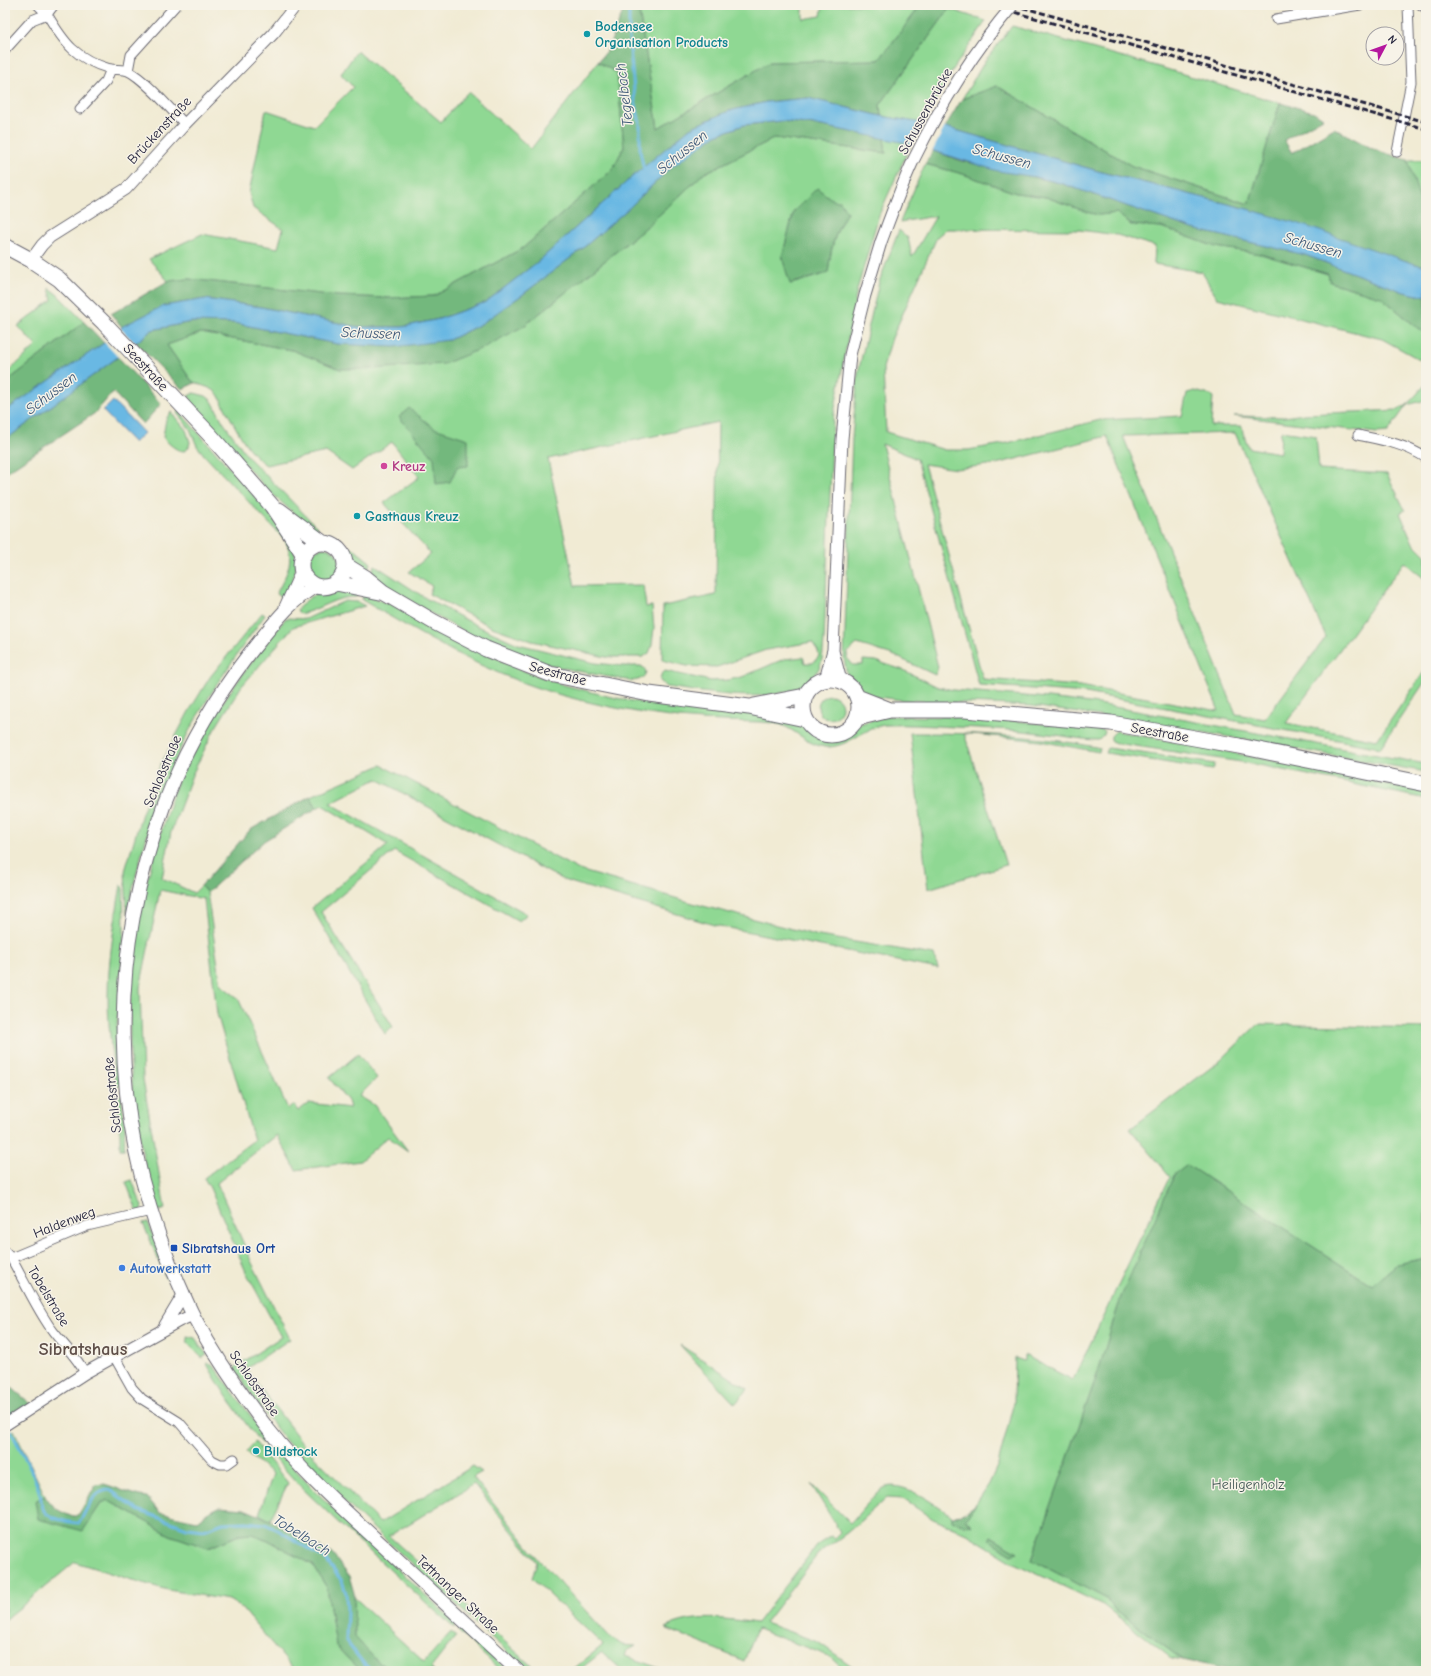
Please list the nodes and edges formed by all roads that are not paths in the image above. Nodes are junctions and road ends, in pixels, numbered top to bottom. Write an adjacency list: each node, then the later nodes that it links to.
1 (38, 5): 10 (street)
2 (54, 5): 10 (street)
3 (176, 5): 14 (street)
4 (296, 5): 16 (street, Brückenstraße)
5 (1013, 5): 31 (street, Schussenbrücke, bridge)
6 (1360, 5): 11 (street)
7 (1408, 5): 17 (street)
8 (1421, 5): 9 (street)
9 (1426, 8)
10 (48, 14): 12 (street); 13 (street)
11 (1276, 19)
12 (5, 50)
13 (111, 69): 14 (street); 15 (street)
14 (128, 71): 16 (street)
15 (80, 109)
16 (185, 124): 19 (street, Brückenstraße)
17 (1397, 152)
18 (6, 249): 19 (main road, Seestraße)
19 (31, 260): 22 (main road, Seestraße)
20 (1358, 435): 21 (street)
21 (1426, 458)
22 (272, 506): 23 (main road, Seestraße); 24 (main road, Seestraße)
23 (323, 543): 24 (main road); 25 (main road)
24 (304, 555): 26 (main road)
25 (345, 565): 27 (main road); 29 (main road, Seestraße)
26 (302, 572): 28 (main road); 30 (main road, Schloßstraße)
27 (336, 583): 28 (main road); 29 (main road, Seestraße)
28 (316, 586): 30 (main road, Schloßstraße)
29 (382, 592): 36 (main road, Seestraße)
30 (284, 610): 41 (main road, Schloßstraße)
31 (833, 650): 32 (street); 33 (street)
32 (825, 680): 33 (main road); 34 (main road)
33 (841, 681): 35 (main road, Seestraße)
34 (805, 696): 36 (main road, Seestraße); 39 (main road)
35 (857, 697): 37 (main road, Seestraße); 38 (main road)
36 (749, 707): 39 (main road, Seestraße)
37 (890, 710): 38 (main road, Seestraße); 40 (main road, Seestraße)
38 (857, 718): 39 (main road)
39 (805, 719)
40 (1426, 784)
41 (151, 1211): 42 (street, Haldenweg); 43 (main road, Schloßstraße)
42 (8, 1255): 47 (street, Tobelstraße)
43 (183, 1295): 44 (main road, Schloßstraße); 45 (street)
44 (193, 1315): 45 (street); 50 (main road, Schloßstraße)
45 (162, 1331): 46 (street)
46 (114, 1356): 47 (street); 49 (street)
47 (85, 1373): 48 (street)
48 (5, 1425)
49 (234, 1459)
50 (376, 1540): 51 (main road, Tettnanger Straße)
51 (518, 1671)

